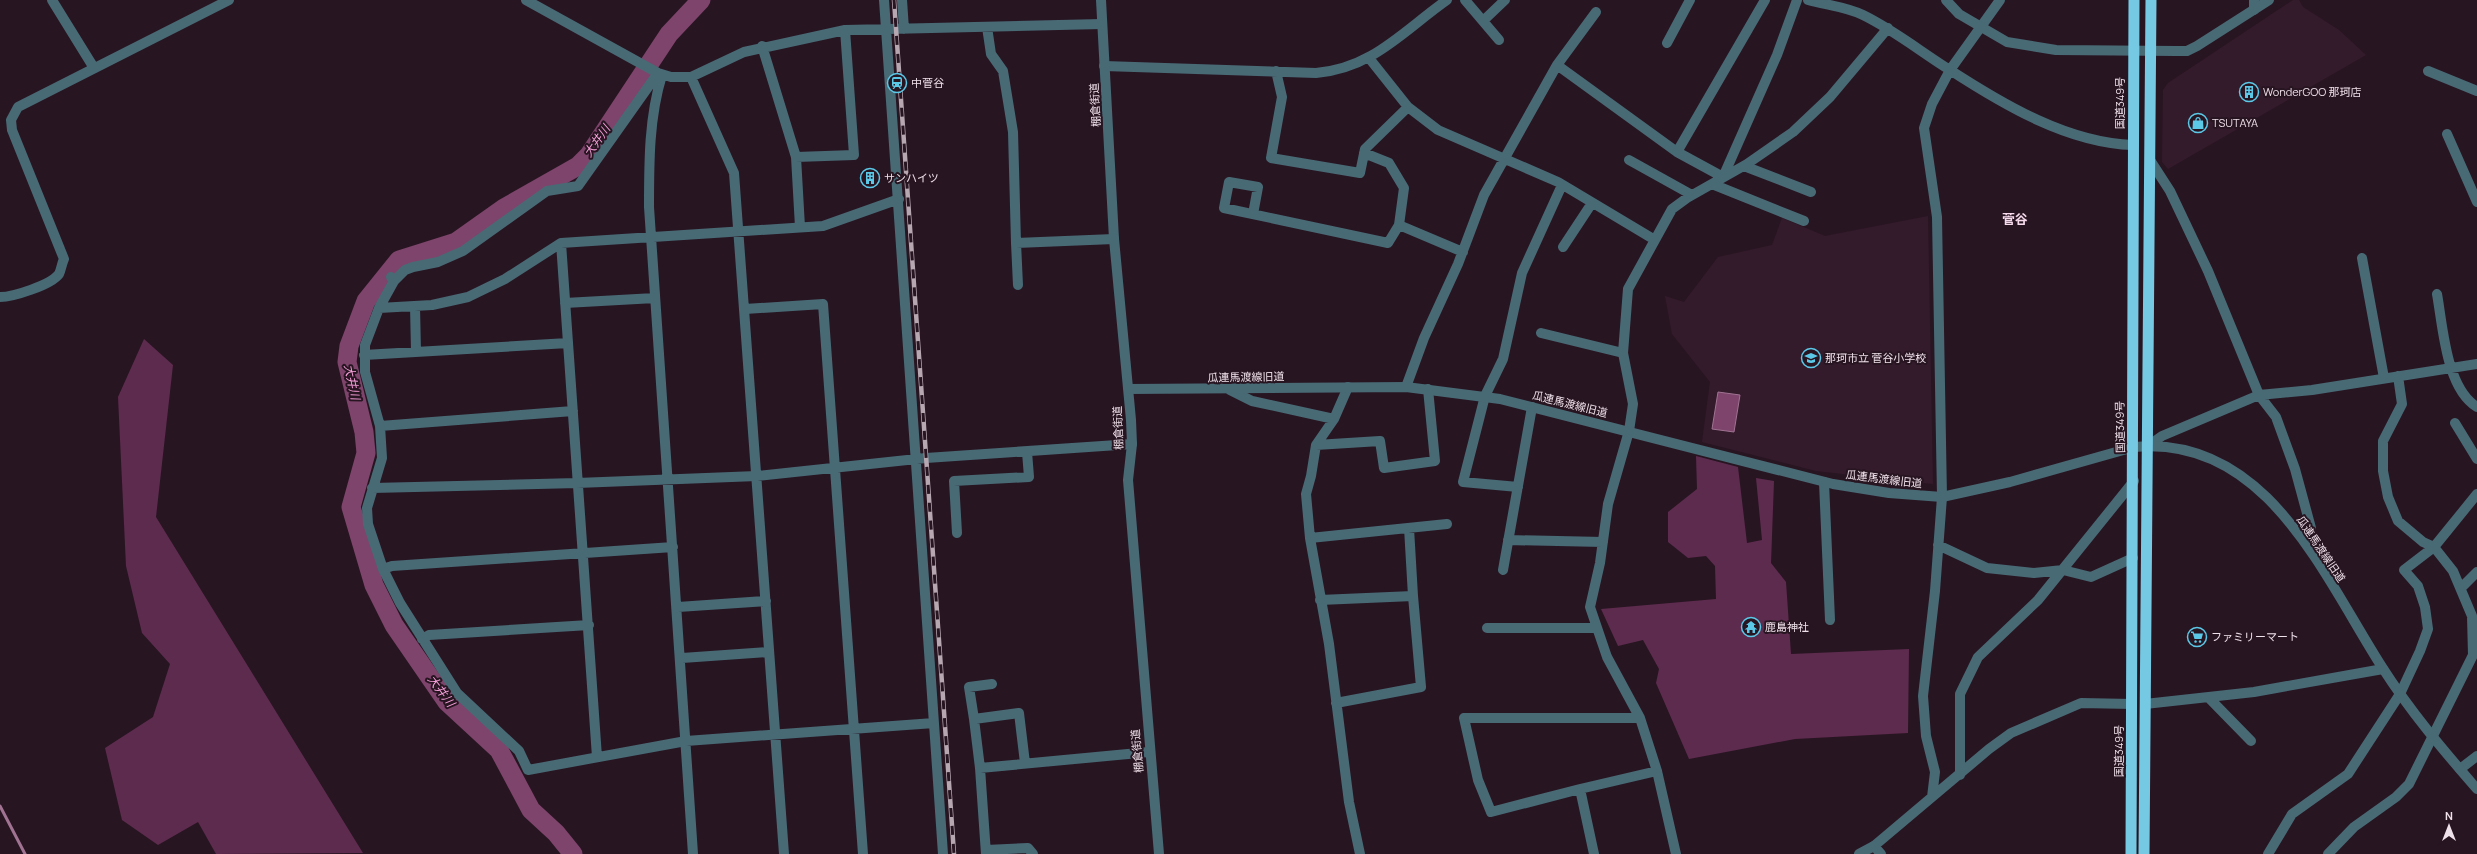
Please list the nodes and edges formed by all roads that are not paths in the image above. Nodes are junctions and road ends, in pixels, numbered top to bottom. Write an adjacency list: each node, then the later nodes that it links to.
1 (52, 0): 38 (street)
2 (229, 0): 38 (street)
3 (526, 0): 42 (street)
4 (884, 0): 27 (street)
5 (902, 0): 28 (street)
6 (1101, 0): 23 (street, 棚倉街道)
7 (1447, 0): 19 (street)
8 (1465, 0): 22 (street)
9 (1505, 0): 22 (street)
10 (1690, 0): 31 (street)
11 (1765, 0): 48 (street)
12 (1797, 0): 55 (street)
13 (1808, 0): 25 (street)
14 (1946, 0): 26 (street)
15 (2000, 0): 26 (street)
16 (2134, 0): 33 (highway, 国道349号)
17 (2151, 0): 34 (highway)
18 (2270, 0): 20 (street)
19 (1436, 3): 35 (street)
20 (2254, 5): 34 (street)
21 (1596, 12): 36 (street)
22 (1484, 20): 30 (street)
23 (1102, 24): 24 (street); 37 (street, 棚倉街道)
24 (987, 27): 28 (street); 72 (street)
25 (1888, 28): 39 (street); 54 (street)
26 (1981, 28): 33 (street); 39 (street)
27 (885, 29): 28 (street); 29 (street); 60 (street)
28 (904, 29)
29 (845, 30): 32 (street); 50 (street)
30 (1498, 40)
31 (1667, 43)
32 (762, 46): 43 (street); 50 (street)
33 (2133, 50): 34 (street); 47 (highway, 国道349号)
34 (2151, 50): 53 (highway)
35 (1369, 58): 40 (street); 45 (street)
36 (1557, 65): 48 (street); 51 (street)
37 (1104, 66): 40 (street); 69 (street, 棚倉街道)
38 (94, 68): 78 (street)
39 (1950, 70): 47 (street); 122 (street)
40 (1276, 71): 49 (street)
41 (2428, 71): 44 (street)
42 (659, 73): 43 (street); 68 (street); 82 (street)
43 (691, 77): 67 (street)
44 (2477, 90)
45 (1408, 106): 49 (street); 51 (street)
46 (2447, 134): 61 (street)
47 (2133, 145): 110 (highway, 国道349号)
48 (1677, 152): 55 (street)
49 (1364, 153): 65 (street)
50 (796, 157): 66 (street)
51 (1505, 160): 57 (street); 74 (street)
52 (1629, 160): 59 (street)
53 (2150, 160): 99 (street); 109 (highway)
54 (1744, 166): 55 (street); 58 (street)
55 (1723, 177): 56 (street)
56 (1712, 184): 59 (street); 64 (street)
57 (1562, 185): 62 (street); 98 (street)
58 (1811, 192)
59 (1692, 195): 70 (street)
60 (899, 199): 66 (street); 112 (street)
61 (2477, 202)
62 (1592, 203): 70 (street); 73 (street)
63 (1253, 214): 65 (street)
64 (1804, 222)
65 (1399, 225): 74 (street)
66 (800, 227): 67 (street)
67 (739, 230): 68 (street); 83 (street)
68 (650, 236): 71 (street); 79 (street)
69 (1114, 239): 72 (street); 95 (street, 棚倉街道)
70 (1655, 240): 87 (street)
71 (561, 243): 80 (street); 81 (street)
72 (1016, 243): 76 (street)
73 (1563, 247)
74 (1463, 252): 93 (street)
75 (2362, 258): 92 (street)
76 (1018, 285)
77 (2437, 294): 90 (street)
78 (0, 297)
79 (655, 298): 80 (street); 116 (street)
80 (565, 303): 85 (street)
81 (415, 306): 82 (street); 86 (street)
82 (379, 308): 88 (street)
83 (745, 309): 114 (street); 115 (street)
84 (1541, 333): 87 (street)
85 (568, 344): 86 (street); 102 (street)
86 (416, 352): 88 (street)
87 (1623, 353): 106 (street)
88 (364, 355): 105 (street)
89 (2477, 364): 90 (street)
90 (2451, 369): 91 (street); 101 (street)
91 (2398, 376): 92 (street); 133 (street)
92 (2384, 378): 99 (street)
93 (1406, 386): 94 (street, 瓜連馬渡線旧道); 96 (street, 瓜連馬渡線旧道)
94 (1348, 387): 97 (street, 瓜連馬渡線旧道); 103 (street)
95 (1128, 389): 97 (street, 瓜連馬渡線旧道); 107 (street, 棚倉街道)
96 (1428, 389): 98 (street, 瓜連馬渡線旧道); 108 (street)
97 (1230, 390): 103 (street)
98 (1485, 396): 100 (street, 瓜連馬渡線旧道); 120 (street)
99 (2259, 396): 109 (street); 126 (street)
100 (1532, 407): 106 (street, 瓜連馬渡線旧道); 120 (street)
101 (2477, 407)
102 (573, 412): 105 (street); 119 (street)
103 (1334, 418): 108 (street)
104 (2455, 423): 113 (street)
105 (380, 426): 121 (street)
106 (1629, 431): 118 (street, 瓜連馬渡線旧道); 130 (street)
107 (1132, 444): 111 (street); 167 (street, 棚倉街道)
108 (1316, 445): 128 (street)
109 (2148, 446): 110 (street, 瓜連馬渡線旧道); 152 (street, 瓜連馬渡線旧道); 158 (highway)
110 (2134, 447): 117 (highway, 国道349号); 122 (street, 瓜連馬渡線旧道)
111 (1027, 452): 112 (street); 127 (street)
112 (916, 459): 114 (street); 161 (street)
113 (2477, 459)
114 (835, 469): 115 (street); 162 (street)
115 (757, 476): 116 (street); 143 (street)
116 (668, 480): 119 (street); 132 (street)
117 (2134, 481): 135 (highway, 国道349号); 138 (street)
118 (1824, 482): 122 (street, 瓜連馬渡線旧道); 145 (street)
119 (577, 483): 121 (street); 134 (street)
120 (1518, 487): 129 (street)
121 (372, 488): 136 (street)
122 (1942, 497): 131 (street)
123 (2476, 497): 133 (street)
124 (1446, 524): 125 (street)
125 (1409, 528): 128 (street); 141 (street)
126 (2311, 528)
127 (957, 533)
128 (1310, 538): 142 (street)
129 (1508, 540): 130 (street); 137 (street)
130 (1602, 542): 148 (street)
131 (1938, 545): 138 (street); 177 (street)
132 (673, 547): 134 (street); 144 (street)
133 (2434, 547): 140 (street); 154 (street)
134 (583, 554): 136 (street); 146 (street)
135 (2133, 558): 138 (street); 157 (highway, 国道349号)
136 (383, 569): 149 (street)
137 (1503, 570)
138 (2063, 570): 174 (street)
139 (2477, 572): 140 (street)
140 (2461, 588): 164 (street)
141 (1413, 596): 142 (street); 156 (street)
142 (1320, 600): 156 (street)
143 (766, 601): 144 (street); 150 (street)
144 (678, 608): 151 (street)
145 (1830, 620)
146 (589, 625): 149 (street); 169 (street)
147 (1487, 628): 148 (street)
148 (1597, 628): 159 (street)
149 (422, 639): 169 (street)
150 (769, 652): 151 (street); 163 (street)
151 (682, 658): 165 (street)
152 (2383, 669): 154 (street, 瓜連馬渡線旧道); 155 (street)
153 (992, 684): 160 (street)
154 (2400, 694): 164 (street, 瓜連馬渡線旧道); 193 (street)
155 (2209, 698): 158 (street); 166 (street)
156 (1336, 703): 186 (street)
157 (2132, 704): 174 (street); 191 (highway, 国道349号)
158 (2145, 704): 192 (highway)
159 (1640, 718): 173 (street); 175 (street)
160 (974, 719): 170 (street); 171 (street)
161 (934, 723): 162 (street); 183 (street)
162 (854, 729): 163 (street); 182 (street)
163 (774, 734): 165 (street); 181 (street)
164 (2431, 736): 172 (street, 瓜連馬渡線旧道); 194 (street)
165 (686, 740): 169 (street); 180 (street)
166 (2251, 741)
167 (1149, 752): 170 (street); 185 (street, 棚倉街道)
168 (2477, 756): 172 (street)
169 (597, 757)
170 (1025, 763): 171 (street)
171 (980, 768): 179 (street)
172 (2460, 769): 176 (street, 瓜連馬渡線旧道)
173 (1657, 771): 175 (street); 188 (street)
174 (1960, 776): 177 (street)
175 (1580, 789): 187 (street)
176 (2477, 789)
177 (1932, 797): 178 (street)
178 (1874, 846): 189 (street); 190 (street)
179 (986, 852): 184 (street)
180 (693, 854)
181 (784, 854)
182 (863, 854)
183 (943, 854)
184 (1033, 854)
185 (1159, 854)
186 (1360, 854)
187 (1594, 854)
188 (1676, 854)
189 (1859, 854)
190 (1881, 854)
191 (2131, 854)
192 (2144, 854)
193 (2268, 854)
194 (2328, 854)

